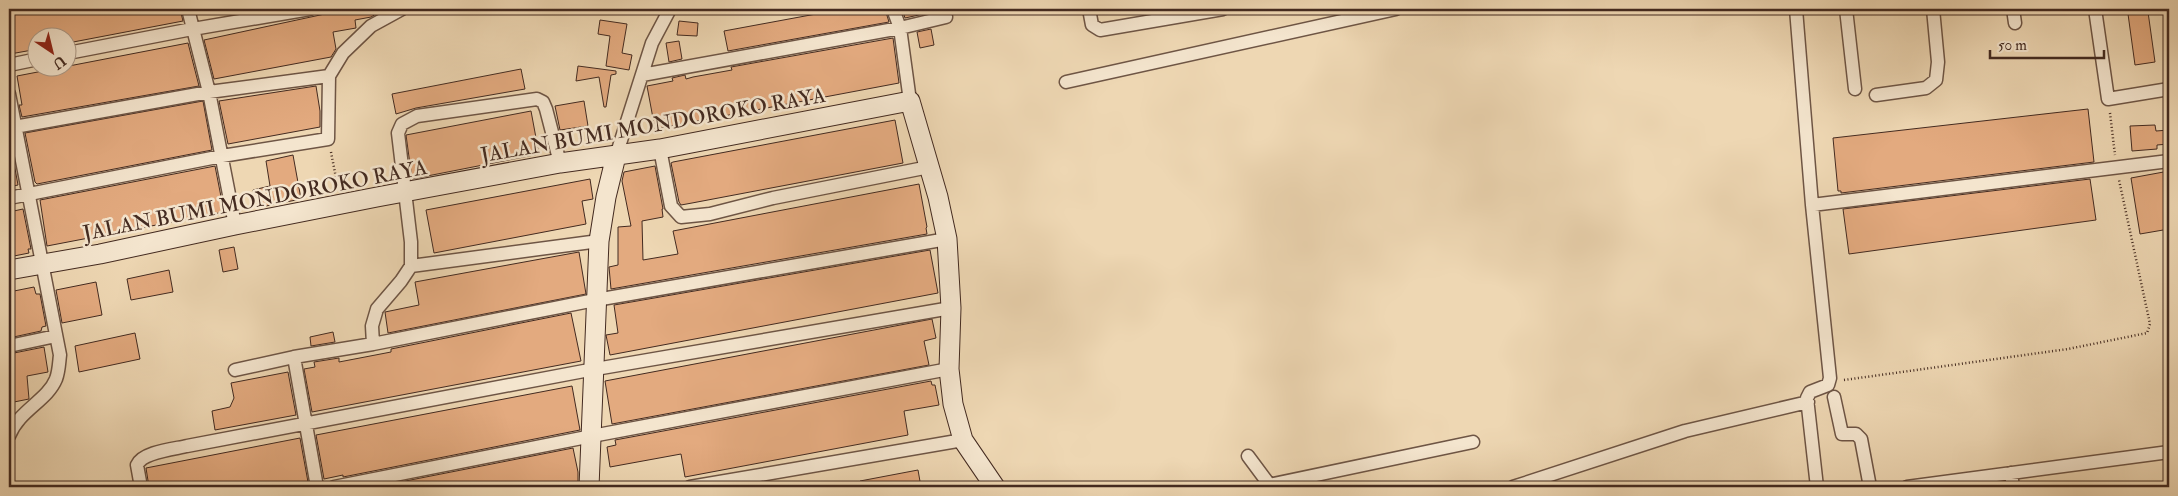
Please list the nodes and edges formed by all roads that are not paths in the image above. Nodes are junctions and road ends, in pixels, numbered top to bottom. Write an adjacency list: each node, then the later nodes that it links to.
1 (188, 9): 17 (street)
2 (310, 9): 17 (street)
3 (402, 9): 22 (street)
4 (670, 9): 21 (street)
5 (893, 9): 16 (street)
6 (1090, 9): 7 (street)
7 (1223, 9)
8 (1396, 9): 23 (street)
9 (1796, 9): 40 (street)
10 (1846, 9): 25 (street)
11 (1933, 9): 28 (street)
12 (2013, 9): 15 (street)
13 (2095, 9): 24 (street)
14 (946, 17): 16 (street)
15 (2015, 23)
16 (900, 28): 21 (street); 29 (street)
17 (192, 29): 18 (street); 26 (street)
18 (78, 51)
19 (28, 61): 20 (street)
20 (9, 65)
21 (642, 75): 33 (street)
22 (329, 76): 26 (street); 32 (street)
23 (1066, 82)
24 (2169, 88)
25 (1855, 89)
26 (209, 92): 30 (street); 32 (street)
27 (9, 94): 30 (street)
28 (1876, 95)
29 (910, 101): 31 (street, JALAN BUMI MONDOROKO RAYA); 36 (street)
30 (12, 128): 38 (street)
31 (660, 149): 33 (street, JALAN BUMI MONDOROKO RAYA); 36 (street)
32 (222, 156): 38 (street); 41 (street)
33 (616, 156): 35 (street, JALAN BUMI MONDOROKO RAYA); 43 (street)
34 (2169, 161): 40 (street)
35 (560, 163): 37 (street, JALAN BUMI MONDOROKO RAYA); 37 (street)
36 (929, 167): 42 (street)
37 (398, 193): 41 (street, JALAN BUMI MONDOROKO RAYA); 45 (street)
38 (28, 194): 39 (street); 44 (street)
39 (9, 198)
40 (1812, 206): 57 (street)
41 (235, 225): 44 (street, JALAN BUMI MONDOROKO RAYA)
42 (947, 239): 47 (street); 48 (street)
43 (599, 241): 45 (street); 47 (street)
44 (42, 264): 46 (street, JALAN BUMI MONDOROKO RAYA); 49 (street)
45 (410, 266): 50 (street)
46 (9, 270)
47 (596, 300): 50 (street); 53 (street)
48 (951, 308): 53 (street); 54 (street)
49 (56, 336): 51 (street); 58 (street)
50 (373, 344): 52 (street)
51 (9, 346)
52 (294, 357): 55 (street); 60 (street)
53 (594, 369): 60 (street); 62 (street)
54 (949, 369): 62 (street); 63 (street)
55 (235, 370)
56 (1834, 397): 78 (street)
57 (1808, 402): 70 (street); 77 (street)
58 (23, 413): 59 (street); 61 (street)
59 (9, 415)
60 (305, 424): 71 (street); 72 (street)
61 (9, 436)
62 (592, 436): 73 (street); 74 (street)
63 (963, 440): 75 (street); 76 (street)
64 (1473, 442): 69 (street)
65 (2169, 452): 67 (street)
66 (1248, 456): 69 (street)
67 (2011, 473): 68 (street); 80 (street)
68 (1947, 485): 79 (street)
69 (1270, 486)
70 (1520, 486)
71 (141, 487)
72 (317, 487)
73 (334, 487)
74 (589, 487)
75 (690, 487)
76 (995, 487)
77 (1817, 487)
78 (1870, 487)
79 (1907, 487)
80 (2012, 487)

